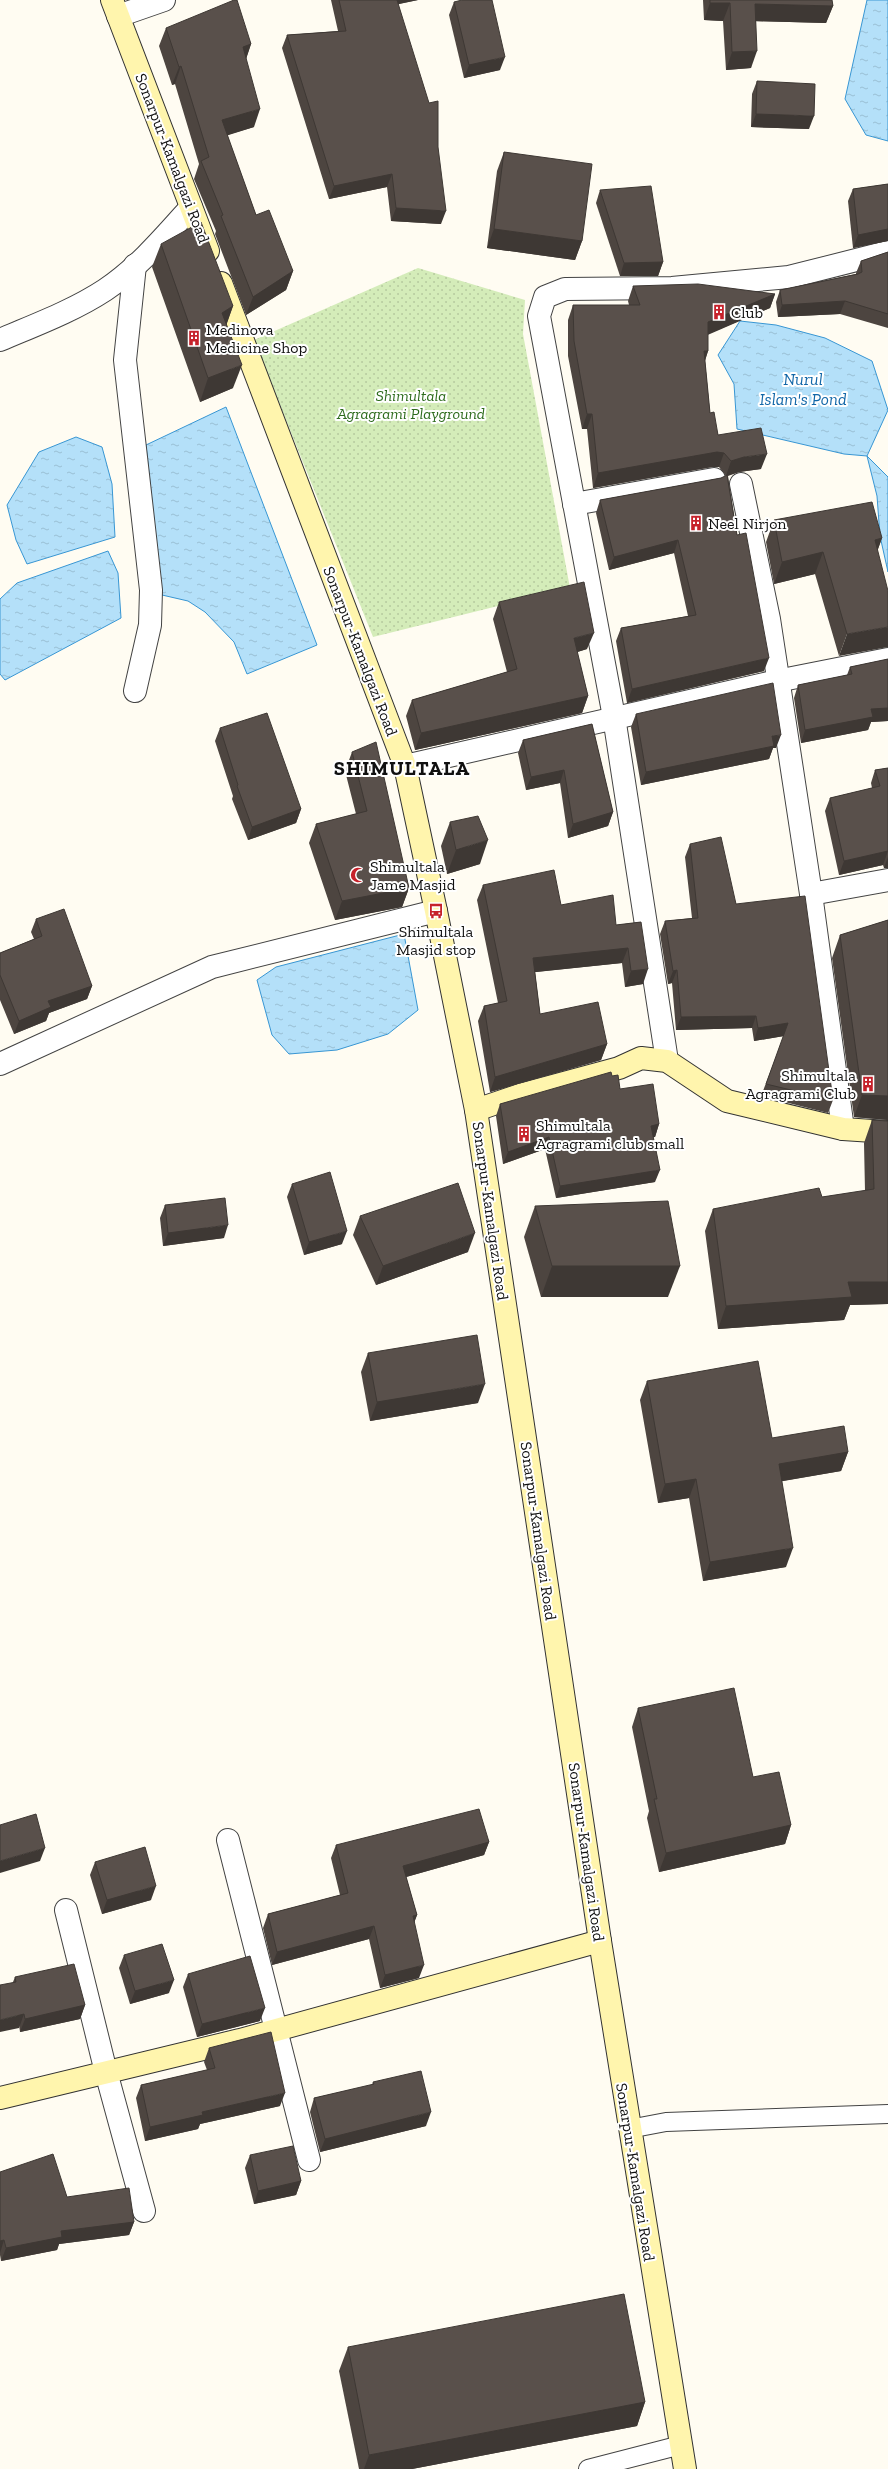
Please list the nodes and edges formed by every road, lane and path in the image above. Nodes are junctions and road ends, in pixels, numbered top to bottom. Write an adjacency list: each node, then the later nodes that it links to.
1 (164, 0): 2 (street)
2 (115, 8): 3 (main road, Sonarpur-Kamalgazi Road)
3 (191, 207): 5 (street); 14 (main road, Sonarpur-Kamalgazi Road)
4 (888, 252): 9 (street)
5 (135, 265): 6 (street); 12 (street)
6 (0, 340)
7 (714, 479): 9 (street)
8 (741, 484): 11 (street)
9 (574, 504): 13 (street)
10 (888, 659): 11 (street)
11 (778, 681): 13 (street); 16 (street)
12 (136, 691)
13 (614, 717): 14 (street); 18 (street)
14 (405, 766): 17 (main road, Sonarpur-Kamalgazi Road)
15 (888, 880): 16 (street)
16 (811, 894): 21 (street)
17 (436, 911): 19 (street); 20 (main road, Sonarpur-Kamalgazi Road)
18 (667, 1061): 20 (main road); 21 (main road)
19 (0, 1064)
20 (476, 1110): 25 (main road, Sonarpur-Kamalgazi Road)
21 (842, 1129): 22 (main road)
22 (888, 1132)
23 (228, 1840): 26 (street)
24 (66, 1910): 27 (street)
25 (600, 1941): 26 (main road); 30 (main road, Sonarpur-Kamalgazi Road)
26 (277, 2030): 27 (main road); 31 (street)
27 (106, 2072): 28 (main road); 32 (street)
28 (0, 2098)
29 (888, 2114): 30 (lane)
30 (629, 2130): 33 (main road, Sonarpur-Kamalgazi Road)
31 (309, 2160)
32 (144, 2211)
33 (681, 2445): 34 (lane); 35 (main road, Sonarpur-Kamalgazi Road)
34 (588, 2469)
35 (685, 2469)

